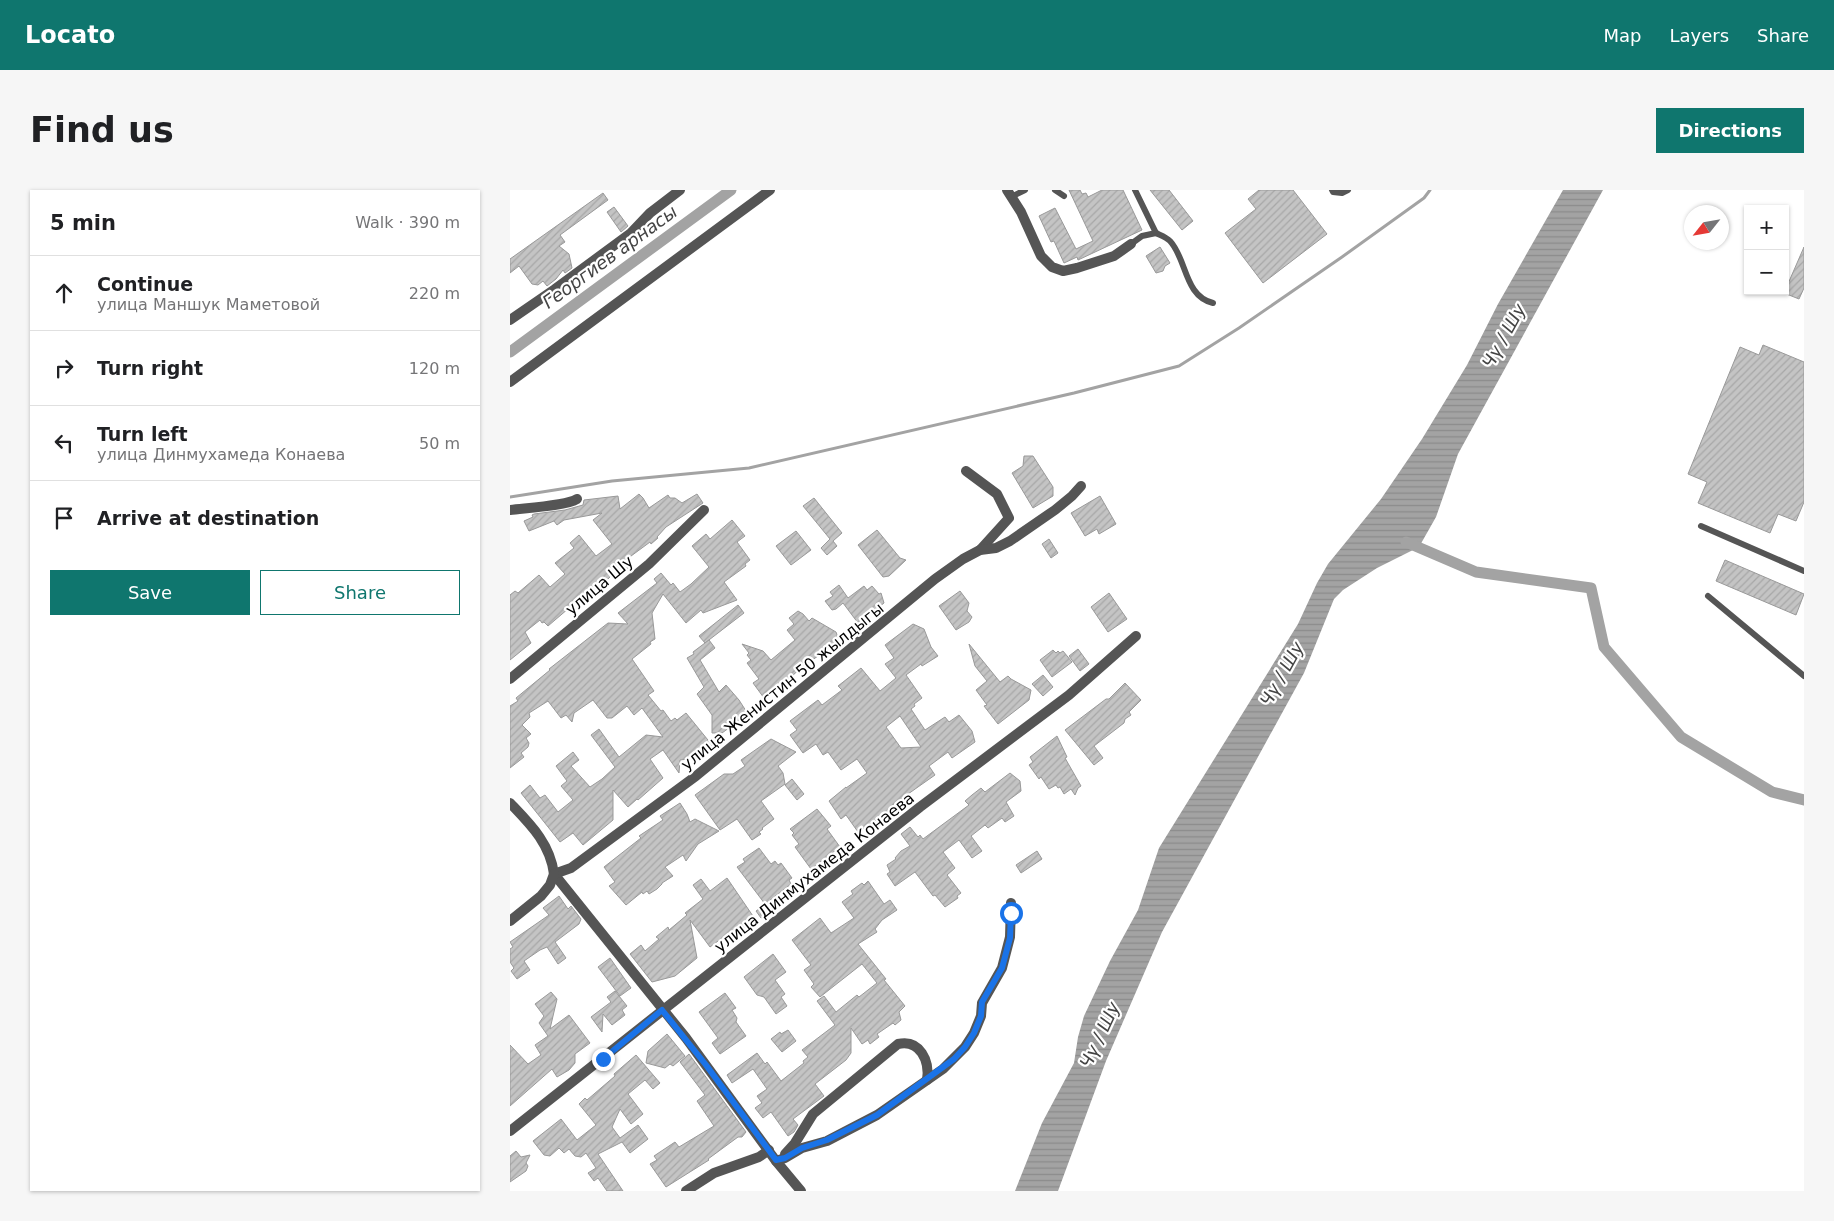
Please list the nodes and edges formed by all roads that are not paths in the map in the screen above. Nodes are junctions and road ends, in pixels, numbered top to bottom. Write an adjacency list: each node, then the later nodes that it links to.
1 (680, 190): 13 (street)
2 (770, 190): 14 (street)
3 (1025, 190): 8 (lane)
4 (1055, 190): 9 (lane)
5 (1135, 190): 10 (lane)
6 (1332, 190): 7 (lane)
7 (1348, 190)
8 (1009, 194): 11 (street)
9 (1064, 196)
10 (1156, 233): 11 (lane); 12 (lane)
11 (1131, 244)
12 (1213, 303)
13 (510, 320)
14 (510, 382)
15 (966, 471): 21 (street)
16 (1081, 486): 21 (street, улица Женистин 50 жылдыгы)
17 (577, 499): 18 (street)
18 (510, 510)
19 (704, 510): 26 (street, улица Шу)
20 (1701, 526): 22 (lane)
21 (980, 550): 28 (street, улица Женистин 50 жылдыгы)
22 (1804, 571)
23 (1708, 596): 25 (lane)
24 (1136, 636): 31 (street, улица Динмухамеда Конаева)
25 (1804, 676)
26 (510, 679)
27 (510, 803): 28 (street)
28 (554, 874): 30 (street); 31 (street)
29 (1011, 903): 32 (street)
30 (510, 921)
31 (662, 1010): 33 (street, улица Динмухамеда Конаева); 34 (street)
32 (927, 1080): 35 (street); 35 (street)
33 (510, 1131)
34 (769, 1150): 35 (street); 36 (street)
35 (776, 1160): 37 (street)
36 (686, 1191)
37 (801, 1191)

